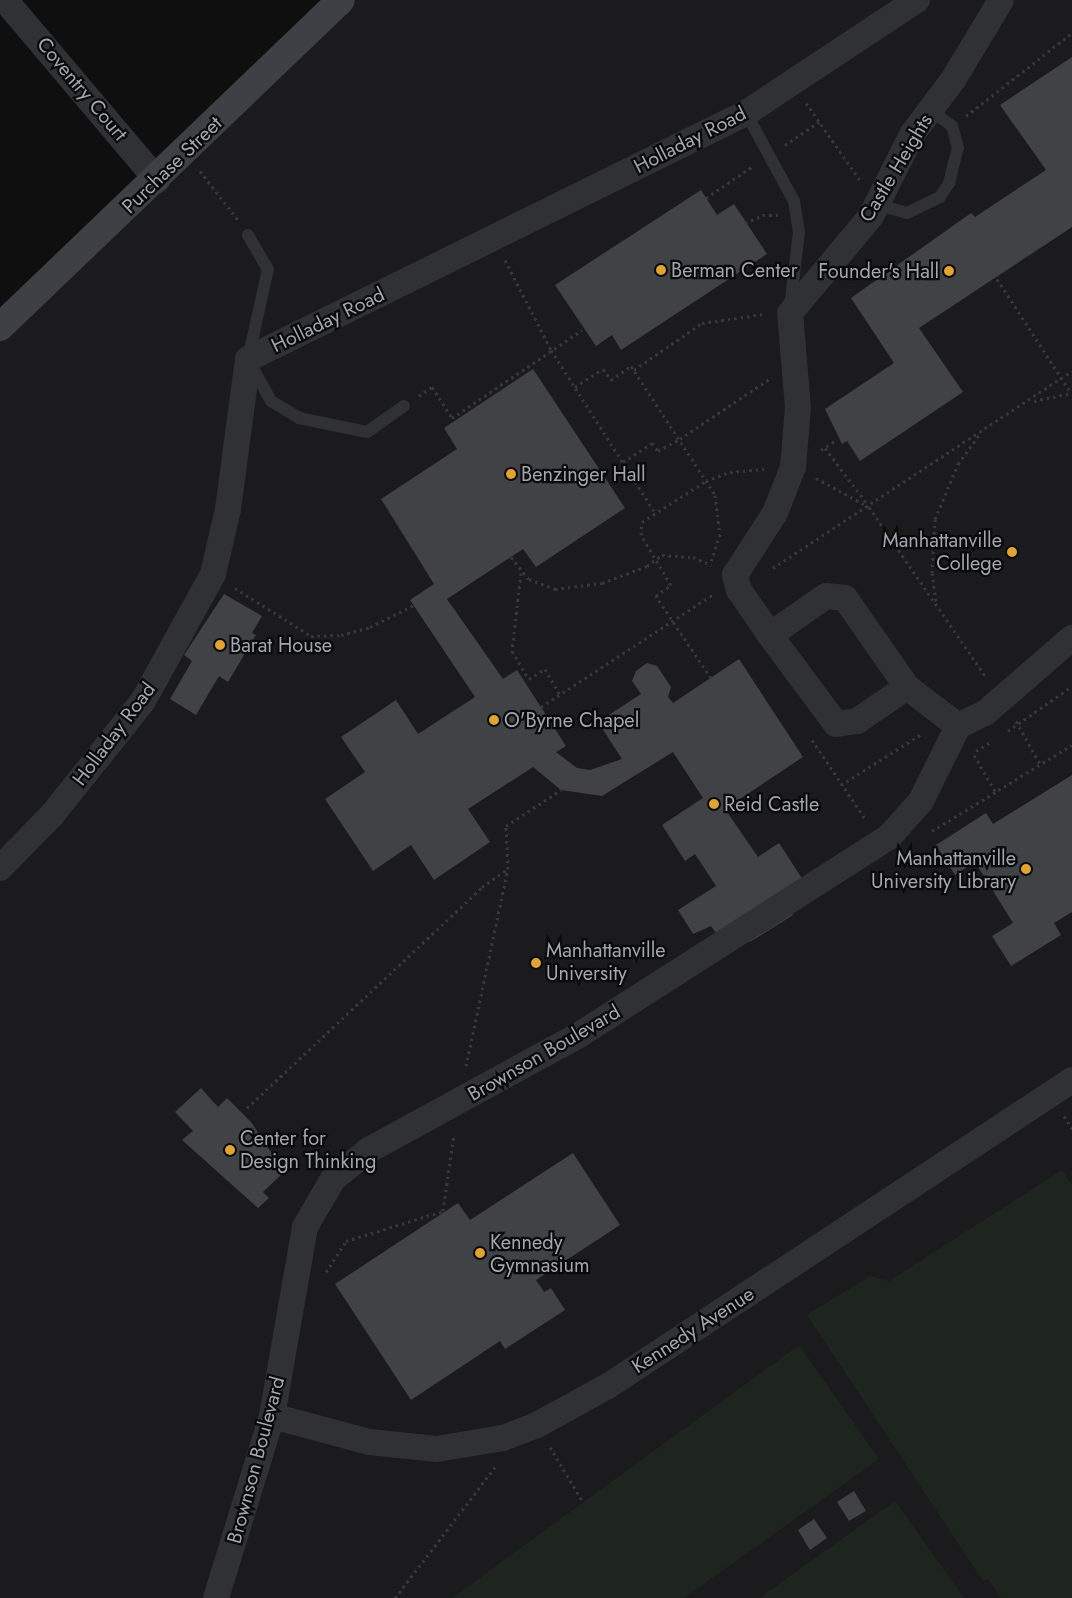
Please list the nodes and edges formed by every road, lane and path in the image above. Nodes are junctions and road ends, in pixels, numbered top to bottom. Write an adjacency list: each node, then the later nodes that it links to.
1 (5, 0): 11 (street, Coventry Court)
2 (341, 0): 10 (main road, Purchase Street)
3 (917, 0): 6 (street, Holladay Road)
4 (1001, 0): 7 (street, Castle Heights)
5 (1072, 33): 9 (path)
6 (791, 83): 8 (street, Holladay Road); 12 (path)
7 (930, 110): 9 (lane); 12 (street, Castle Heights)
8 (746, 113): 13 (lane); 16 (street, Holladay Road)
9 (952, 126): 12 (lane)
10 (185, 154): 11 (main road, Purchase Street); 15 (path)
11 (157, 180): 19 (main road, Purchase Street)
12 (878, 205): 18 (street, Castle Heights)
13 (796, 214): 14 (path); 18 (lane)
14 (745, 224)
15 (248, 235): 22 (lane)
16 (494, 237): 21 (path); 22 (street, Holladay Road)
17 (997, 279): 26 (path)
18 (790, 313): 23 (street); 24 (path)
19 (0, 327)
20 (582, 330): 21 (path)
21 (551, 350): 27 (path); 30 (path)
22 (248, 360): 30 (lane); 42 (street, Holladay Road)
23 (795, 362): 32 (path); 35 (street)
24 (634, 370): 27 (path); 32 (path)
25 (1072, 371): 26 (path)
26 (1061, 378): 28 (path); 29 (path)
27 (576, 387): 34 (path)
28 (1071, 393): 29 (path)
29 (1030, 402): 31 (path)
30 (404, 406)
31 (982, 430): 37 (path); 44 (path)
32 (680, 439): 34 (path); 36 (path)
33 (825, 448): 37 (path)
34 (623, 462): 38 (path)
35 (793, 467): 36 (path); 37 (path); 43 (street)
36 (706, 481): 38 (path); 40 (path)
37 (869, 507): 43 (path); 44 (path)
38 (654, 511): 40 (path)
39 (511, 557): 41 (path)
40 (655, 560): 41 (path); 46 (path)
41 (521, 573): 52 (path)
42 (213, 574): 45 (path); 67 (street, Holladay Road)
43 (739, 590): 46 (path); 47 (street)
44 (937, 603): 53 (path)
45 (414, 605)
46 (673, 621): 49 (path); 52 (path)
47 (770, 635): 51 (street); 51 (street)
48 (1072, 638): 53 (street)
49 (711, 678)
50 (1072, 686): 55 (path)
51 (907, 687): 56 (street)
52 (560, 695): 54 (path)
53 (1002, 699): 55 (path); 56 (street)
54 (541, 707)
55 (1019, 724): 58 (path); 62 (path)
56 (953, 733): 61 (path); 63 (path); 66 (street, Brownson Boulevard)
57 (809, 734): 63 (path)
58 (1003, 734)
59 (996, 739): 61 (path)
60 (1072, 745): 62 (path)
61 (973, 754): 65 (path)
62 (1040, 764): 65 (path)
63 (841, 785): 66 (path)
64 (562, 790): 69 (path)
65 (995, 792): 66 (path)
66 (889, 836): 70 (street, Brownson Boulevard)
67 (0, 868)
68 (1072, 1080): 71 (street, Kennedy Avenue)
69 (247, 1108)
70 (272, 1416): 72 (street, Kennedy Avenue); 74 (street, Brownson Boulevard)
71 (537, 1425): 72 (street, Kennedy Avenue); 73 (path)
72 (503, 1438): 75 (path)
73 (583, 1502)
74 (216, 1598)
75 (395, 1598)

